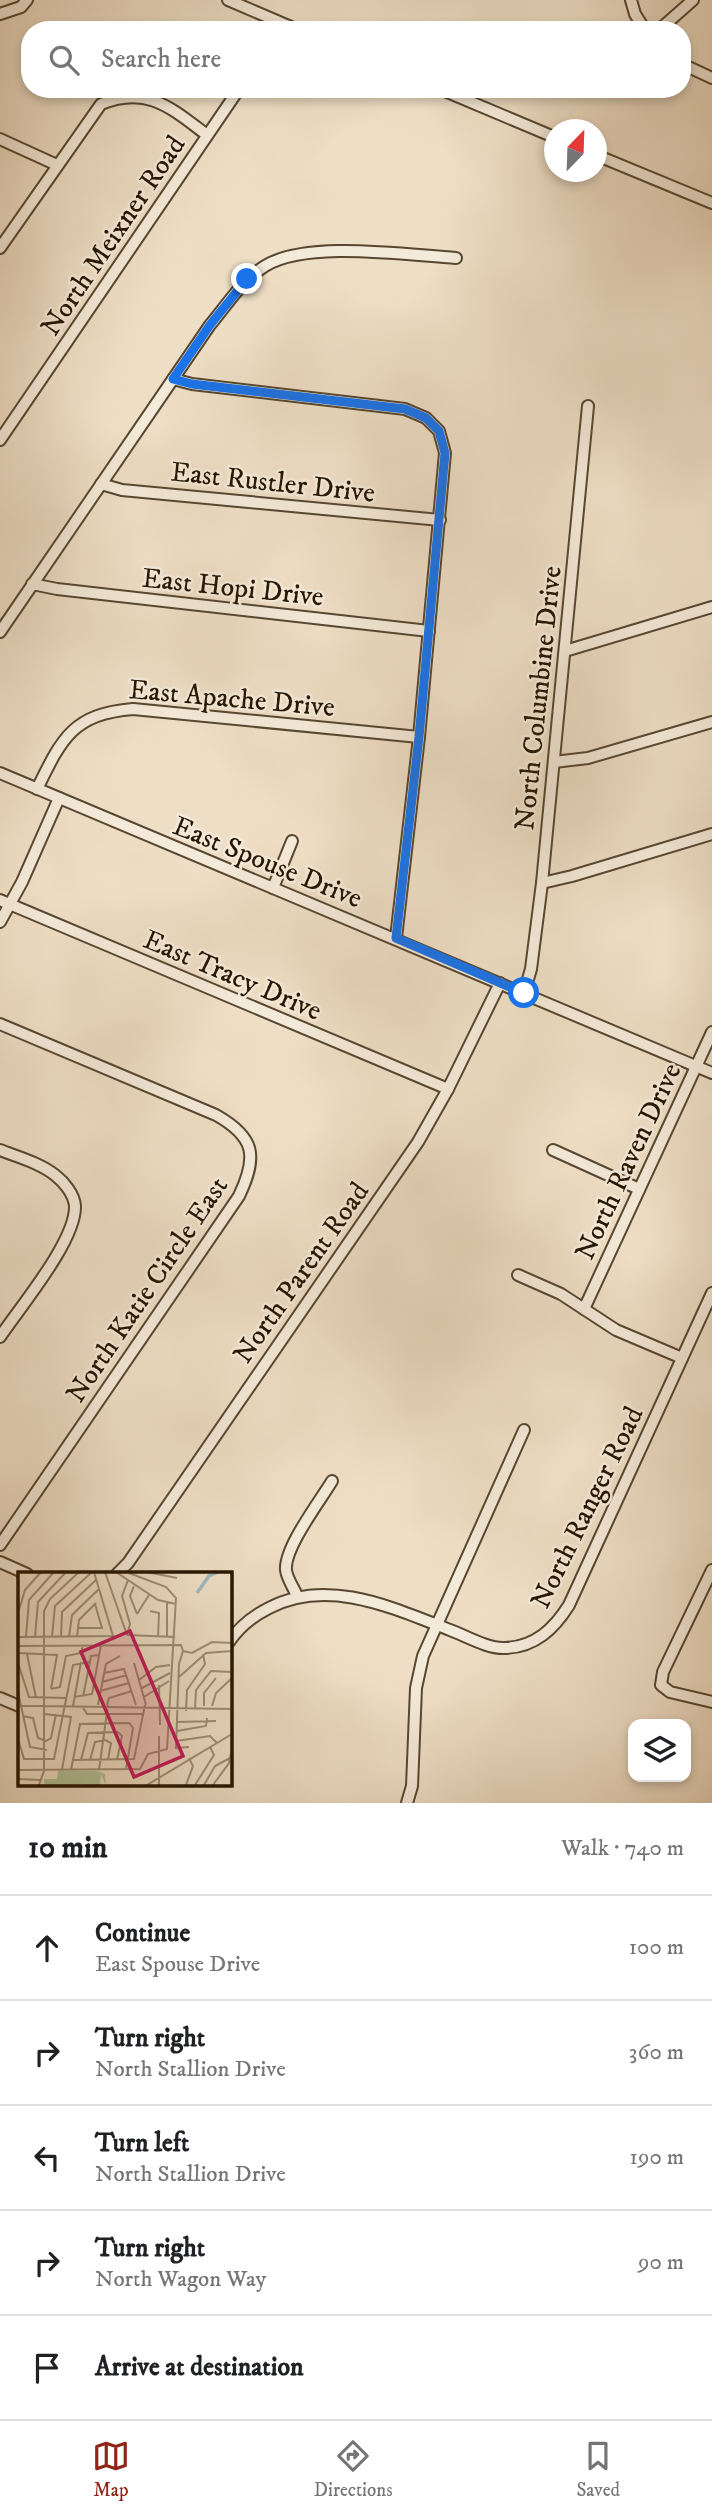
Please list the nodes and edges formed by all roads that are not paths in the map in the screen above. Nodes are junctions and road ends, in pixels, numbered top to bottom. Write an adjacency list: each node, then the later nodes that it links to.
1 (27, 0): 5 (street)
2 (228, 0): 6 (street)
3 (631, 0): 7 (street)
4 (693, 0): 8 (street)
5 (0, 14)
6 (271, 21)
7 (639, 21)
8 (669, 21)
9 (691, 68): 10 (street)
10 (712, 78)
11 (116, 98): 19 (street)
12 (144, 98): 16 (street)
13 (233, 98): 16 (street, North Meixner Road)
14 (462, 98): 15 (street)
15 (544, 132)
16 (207, 135): 25 (street, North Meixner Road)
17 (0, 139): 19 (street)
18 (607, 159): 20 (street)
19 (57, 165): 21 (street)
20 (712, 203)
21 (0, 248)
22 (456, 258): 23 (street)
23 (173, 379): 26 (street); 27 (street)
24 (588, 406): 32 (street, North Columbine Drive)
25 (0, 440)
26 (101, 484): 27 (street, East Rustler Drive); 28 (street)
27 (440, 520): 30 (street)
28 (32, 584): 30 (street, East Hopi Drive); 31 (street)
29 (712, 607): 32 (street)
30 (429, 631): 34 (street)
31 (0, 632)
32 (565, 651): 35 (street, North Columbine Drive)
33 (712, 722): 35 (street)
34 (419, 737): 37 (street, East Apache Drive); 45 (street)
35 (554, 762): 41 (street, North Columbine Drive)
36 (0, 773): 37 (street, East Spouse Drive)
37 (37, 789): 38 (street, East Spouse Drive)
38 (59, 798): 42 (street, East Spouse Drive); 43 (street)
39 (712, 834): 41 (street)
40 (292, 841): 42 (street)
41 (542, 883): 47 (street, North Columbine Drive)
42 (273, 888): 45 (street, East Spouse Drive)
43 (5, 903): 44 (street); 52 (street, East Tracy Drive)
44 (0, 922)
45 (396, 938): 46 (street, East Spouse Drive)
46 (500, 983): 47 (street, East Spouse Drive); 52 (street, North Parent Road)
47 (524, 993): 50 (street, East Spouse Drive)
48 (0, 1024): 63 (street, North Katie Circle East)
49 (712, 1032): 50 (street, North Raven Drive)
50 (696, 1066): 51 (street, East Spouse Drive); 55 (street, North Raven Drive)
51 (712, 1073)
52 (448, 1089): 67 (street, North Parent Road)
53 (0, 1150): 59 (street)
54 (553, 1150): 55 (street)
55 (639, 1189): 58 (street, North Raven Drive)
56 (518, 1275): 58 (street)
57 (712, 1293): 60 (street, North Ranger Road)
58 (584, 1308): 60 (street)
59 (0, 1337)
60 (682, 1358): 70 (street, North Ranger Road)
61 (524, 1430): 70 (street)
62 (332, 1481): 69 (street)
63 (0, 1545)
64 (0, 1562): 66 (street)
65 (712, 1570): 68 (street)
66 (22, 1572)
67 (119, 1572)
68 (709, 1586): 73 (street)
69 (297, 1596): 70 (street, North Ranger Road); 71 (street)
70 (438, 1625): 75 (street)
71 (231, 1640)
72 (0, 1698): 74 (street)
73 (712, 1702)
74 (18, 1706)
75 (407, 1803)

